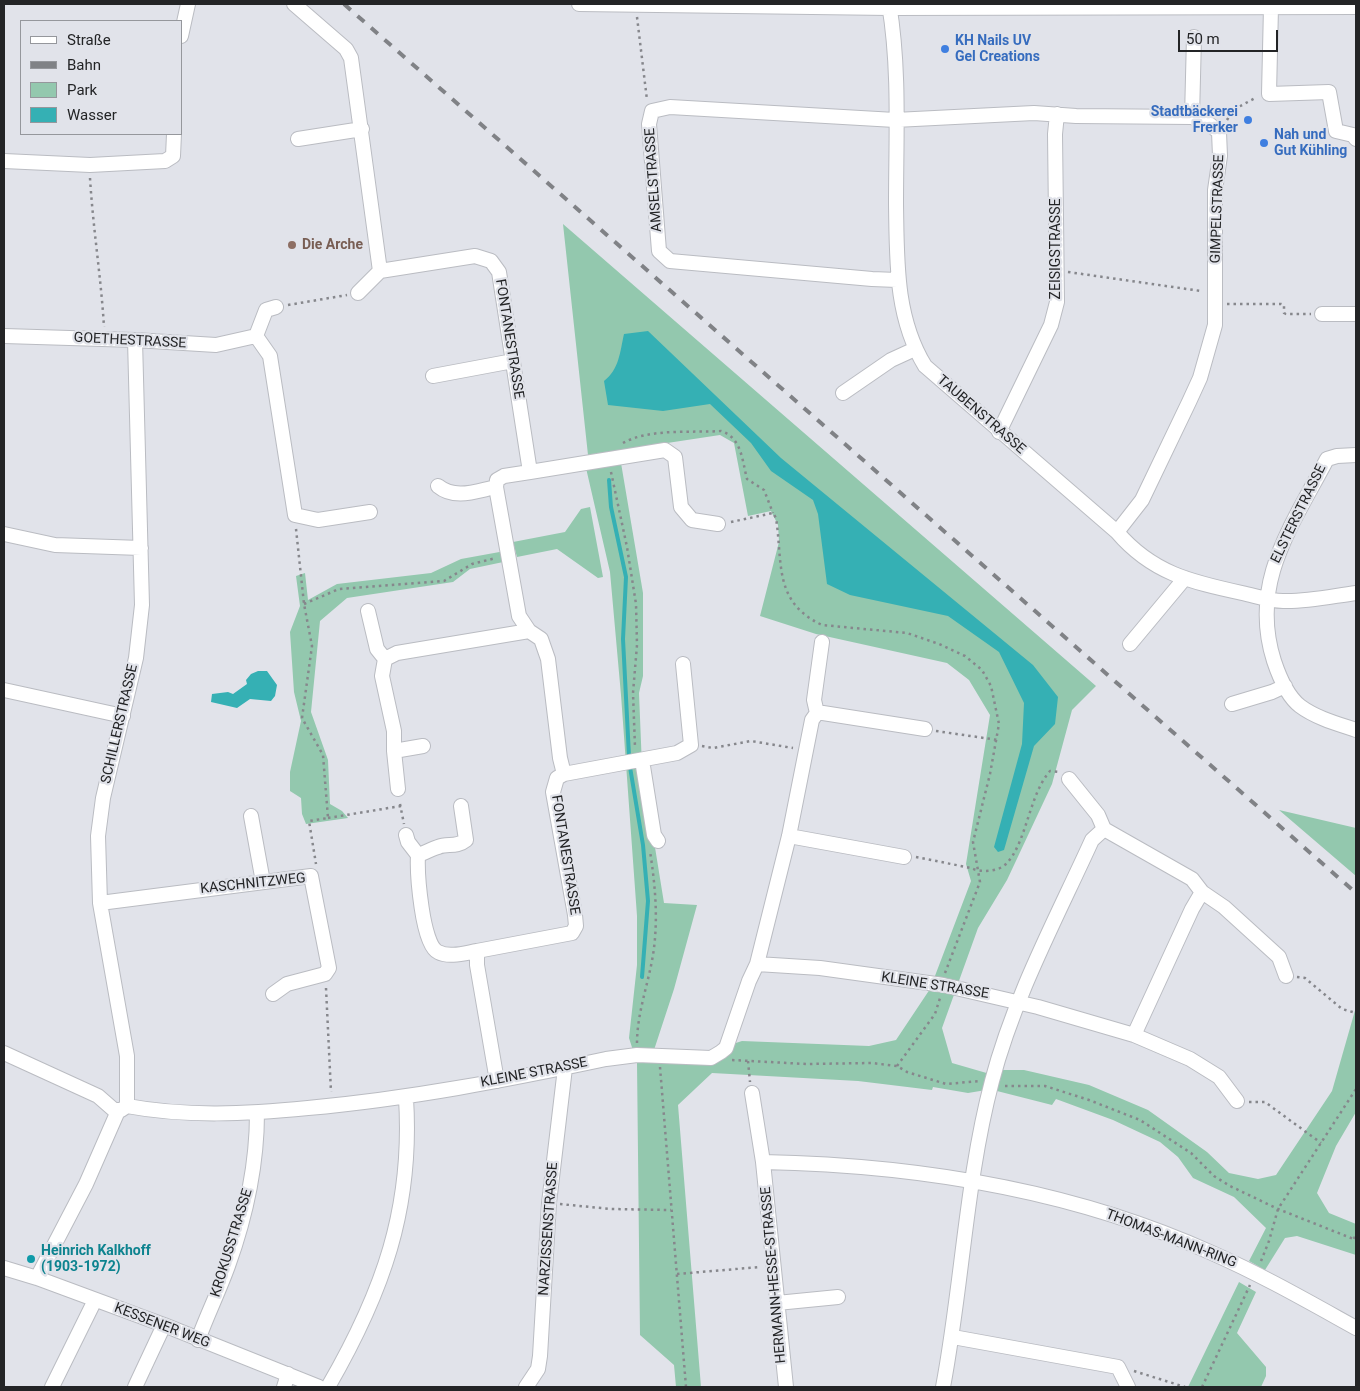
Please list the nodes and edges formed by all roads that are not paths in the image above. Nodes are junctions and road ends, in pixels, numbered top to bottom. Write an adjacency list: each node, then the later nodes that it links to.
1 (188, 4): 8 (street)
2 (294, 4): 13 (street)
3 (579, 4): 4 (street)
4 (636, 5): 5 (street)
5 (889, 6): 6 (street); 12 (street, TAUBENSTRASSE)
6 (1271, 7): 7 (street); 15 (street)
7 (1356, 7)
8 (182, 31)
9 (1194, 37): 11 (street)
10 (1057, 114): 11 (street); 12 (street); 31 (street, ZEISIGSTRASSE)
11 (1192, 117): 38 (street, GIMPELSTRASSE)
12 (895, 120): 19 (street, TAUBENSTRASSE); 19 (street, AMSELSTRASSE)
13 (362, 129): 16 (street); 18 (street)
14 (174, 135): 17 (street)
15 (1350, 137)
16 (298, 139)
17 (4, 160)
18 (380, 271): 20 (street); 28 (street, FONTANESTRASSE)
19 (897, 280): 27 (street, TAUBENSTRASSE)
20 (358, 293)
21 (276, 307): 25 (street)
22 (1322, 314): 23 (street)
23 (1356, 314)
24 (4, 336): 26 (street, GOETHESTRASSE)
25 (256, 336): 26 (street, GOETHESTRASSE); 36 (street)
26 (135, 340): 40 (street, SCHILLERSTRASSE)
27 (915, 350): 30 (street); 31 (street, TAUBENSTRASSE)
28 (513, 362): 29 (street); 33 (street, FONTANESTRASSE)
29 (433, 376)
30 (843, 393)
31 (999, 432): 38 (street, TAUBENSTRASSE)
32 (1356, 454): 43 (street, ELSTERSTRASSE)
33 (530, 472): 35 (street); 37 (street)
34 (438, 486): 35 (street)
35 (496, 488): 45 (street, FONTANESTRASSE)
36 (370, 512)
37 (718, 524)
38 (1117, 532): 41 (street, TAUBENSTRASSE)
39 (4, 534): 40 (street)
40 (141, 548): 54 (street, SCHILLERSTRASSE)
41 (1185, 578): 43 (street, TAUBENSTRASSE); 47 (street)
42 (1356, 593): 43 (street, TAUBENSTRASSE)
43 (1267, 599): 50 (street)
44 (368, 611): 48 (street)
45 (529, 631): 48 (street); 60 (street, FONTANESTRASSE)
46 (822, 642): 53 (street)
47 (1130, 644)
48 (386, 659): 58 (street)
49 (683, 664): 59 (street, FONTANESTRASSE)
50 (1285, 686): 52 (street); 56 (street)
51 (4, 690): 54 (street)
52 (1232, 704)
53 (817, 713): 55 (street); 67 (street)
54 (124, 716): 73 (street, SCHILLERSTRASSE)
55 (925, 729)
56 (1356, 730)
57 (423, 746): 58 (street)
58 (394, 751): 62 (street)
59 (642, 760): 60 (street, FONTANESTRASSE); 68 (street)
60 (564, 774): 74 (street, FONTANESTRASSE)
61 (1069, 779): 65 (street)
62 (398, 789)
63 (461, 806): 69 (street)
64 (251, 816): 71 (street)
65 (1104, 829): 72 (street); 78 (street)
66 (406, 835): 69 (street, FONTANESTRASSE)
67 (789, 836): 70 (street); 75 (street)
68 (658, 841)
69 (418, 856): 74 (street, FONTANESTRASSE)
70 (904, 857)
71 (262, 882): 73 (street, KASCHNITZWEG); 77 (street, KASCHNITZWEG)
72 (1202, 892): 76 (street); 79 (street)
73 (100, 903): 86 (street, SCHILLERSTRASSE)
74 (477, 951): 82 (street)
75 (757, 964): 78 (street, KLEINE STRASSE); 81 (street, KLEINE STRASSE)
76 (1286, 976)
77 (273, 994)
78 (1019, 1002): 79 (street, KLEINE STRASSE); 89 (street)
79 (1134, 1035): 85 (street, KLEINE STRASSE)
80 (4, 1053): 86 (street, KLEINE STRASSE)
81 (565, 1068): 82 (street, KLEINE STRASSE); 100 (street, NARZISSENSTRASSE)
82 (497, 1081): 84 (street, KLEINE STRASSE)
83 (752, 1094): 88 (street, HERMANN-HESSE-STRASSE)
84 (406, 1098): 87 (street, KLEINE STRASSE); 104 (street)
85 (1238, 1101)
86 (122, 1109): 87 (street, KLEINE STRASSE); 91 (street)
87 (257, 1113): 98 (street, KROKUSSTRASSE)
88 (763, 1162): 89 (street); 94 (street, HERMANN-HESSE-STRASSE)
89 (973, 1181): 96 (street, THOMAS-MANN-RING); 97 (street)
90 (4, 1268): 91 (street, KESSENER WEG)
91 (37, 1278): 93 (street, KESSENER WEG)
92 (838, 1297): 94 (street)
93 (96, 1300): 95 (street, KESSENER WEG); 101 (street)
94 (776, 1303): 105 (street, HERMANN-HESSE-STRASSE)
95 (164, 1325): 98 (street, KESSENER WEG); 102 (street)
96 (1356, 1328)
97 (953, 1337): 106 (street); 107 (street)
98 (198, 1340): 99 (street, KESSENER WEG)
99 (286, 1381): 103 (street, KESSENER WEG)
100 (530, 1386)
101 (52, 1387)
102 (135, 1387)
103 (319, 1387)
104 (328, 1387)
105 (786, 1387)
106 (943, 1387)
107 (1128, 1387)

